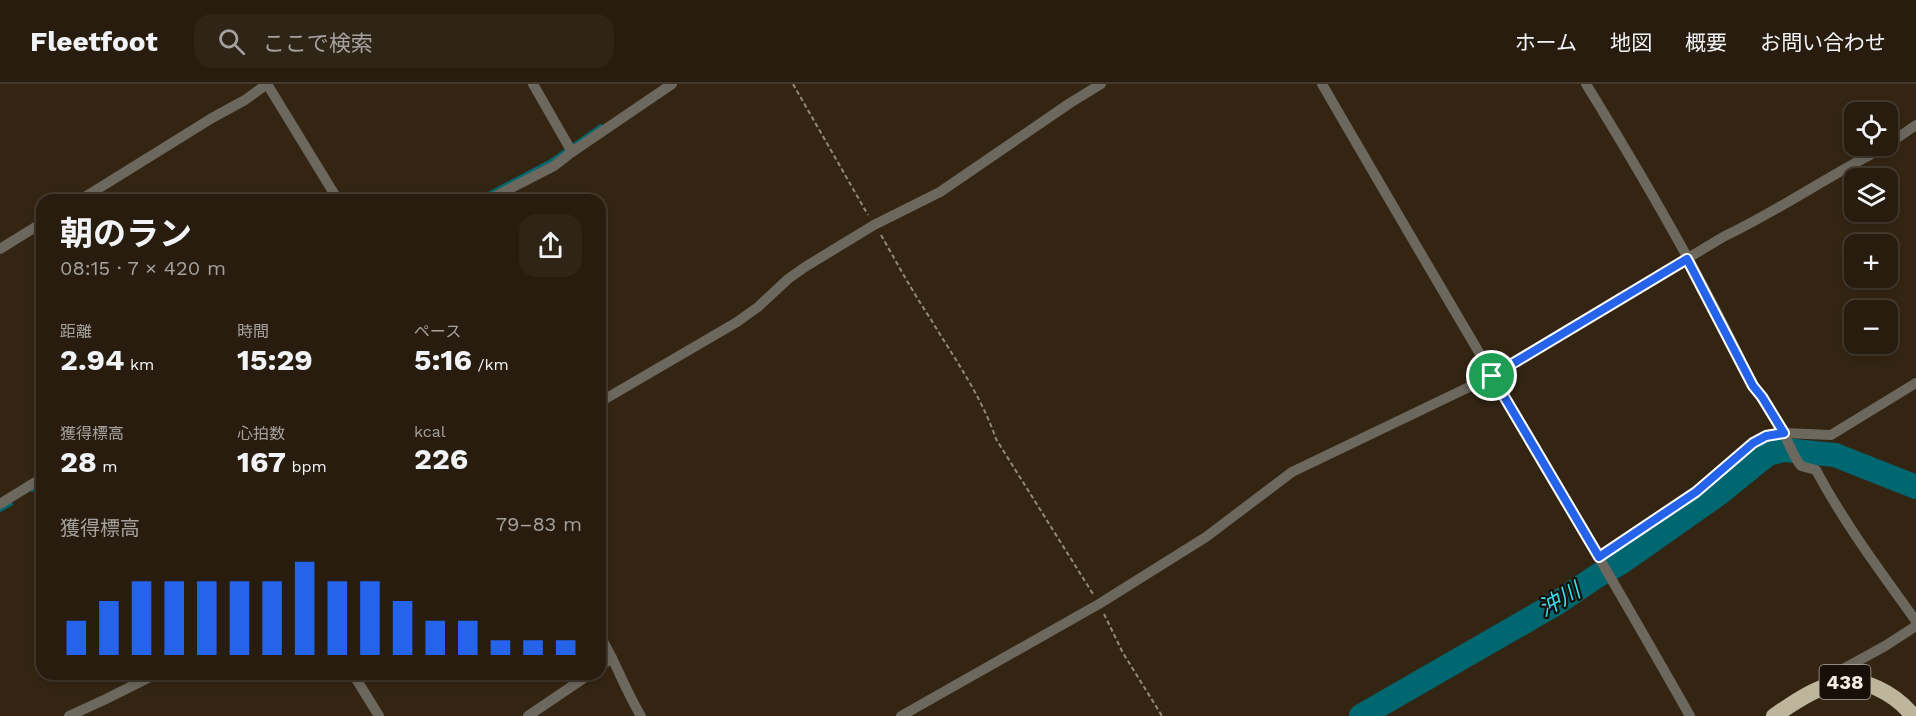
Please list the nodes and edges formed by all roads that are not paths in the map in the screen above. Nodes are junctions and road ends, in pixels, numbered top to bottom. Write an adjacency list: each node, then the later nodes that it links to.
1 (267, 84): 11 (street); 12 (street)
2 (532, 84): 9 (street)
3 (672, 84): 9 (street)
4 (1101, 84): 19 (street)
5 (1322, 84): 17 (street)
6 (1586, 84): 16 (street)
7 (1916, 124): 8 (street)
8 (1898, 137)
9 (570, 149): 13 (street)
10 (1867, 156): 16 (street)
11 (90, 194)
12 (334, 194)
13 (500, 194)
14 (36, 227): 15 (street)
15 (0, 249)
16 (1687, 259): 17 (street); 20 (street)
17 (1492, 376): 23 (street); 37 (street)
18 (1916, 383): 20 (street)
19 (606, 398)
20 (1785, 437): 23 (street); 24 (street)
21 (36, 482): 22 (street)
22 (0, 504)
23 (1601, 560): 38 (street)
24 (1916, 621)
25 (1916, 626): 32 (street)
26 (606, 647): 27 (street)
27 (612, 658): 28 (street); 36 (street)
28 (606, 662)
29 (144, 680): 33 (street)
30 (357, 680): 34 (street)
31 (581, 680): 35 (street)
32 (1836, 683): 39 (highway, 438); 40 (highway, 438)
33 (69, 716)
34 (379, 716)
35 (528, 716)
36 (641, 716)
37 (901, 716)
38 (1690, 716)
39 (1774, 716)
40 (1914, 716)

